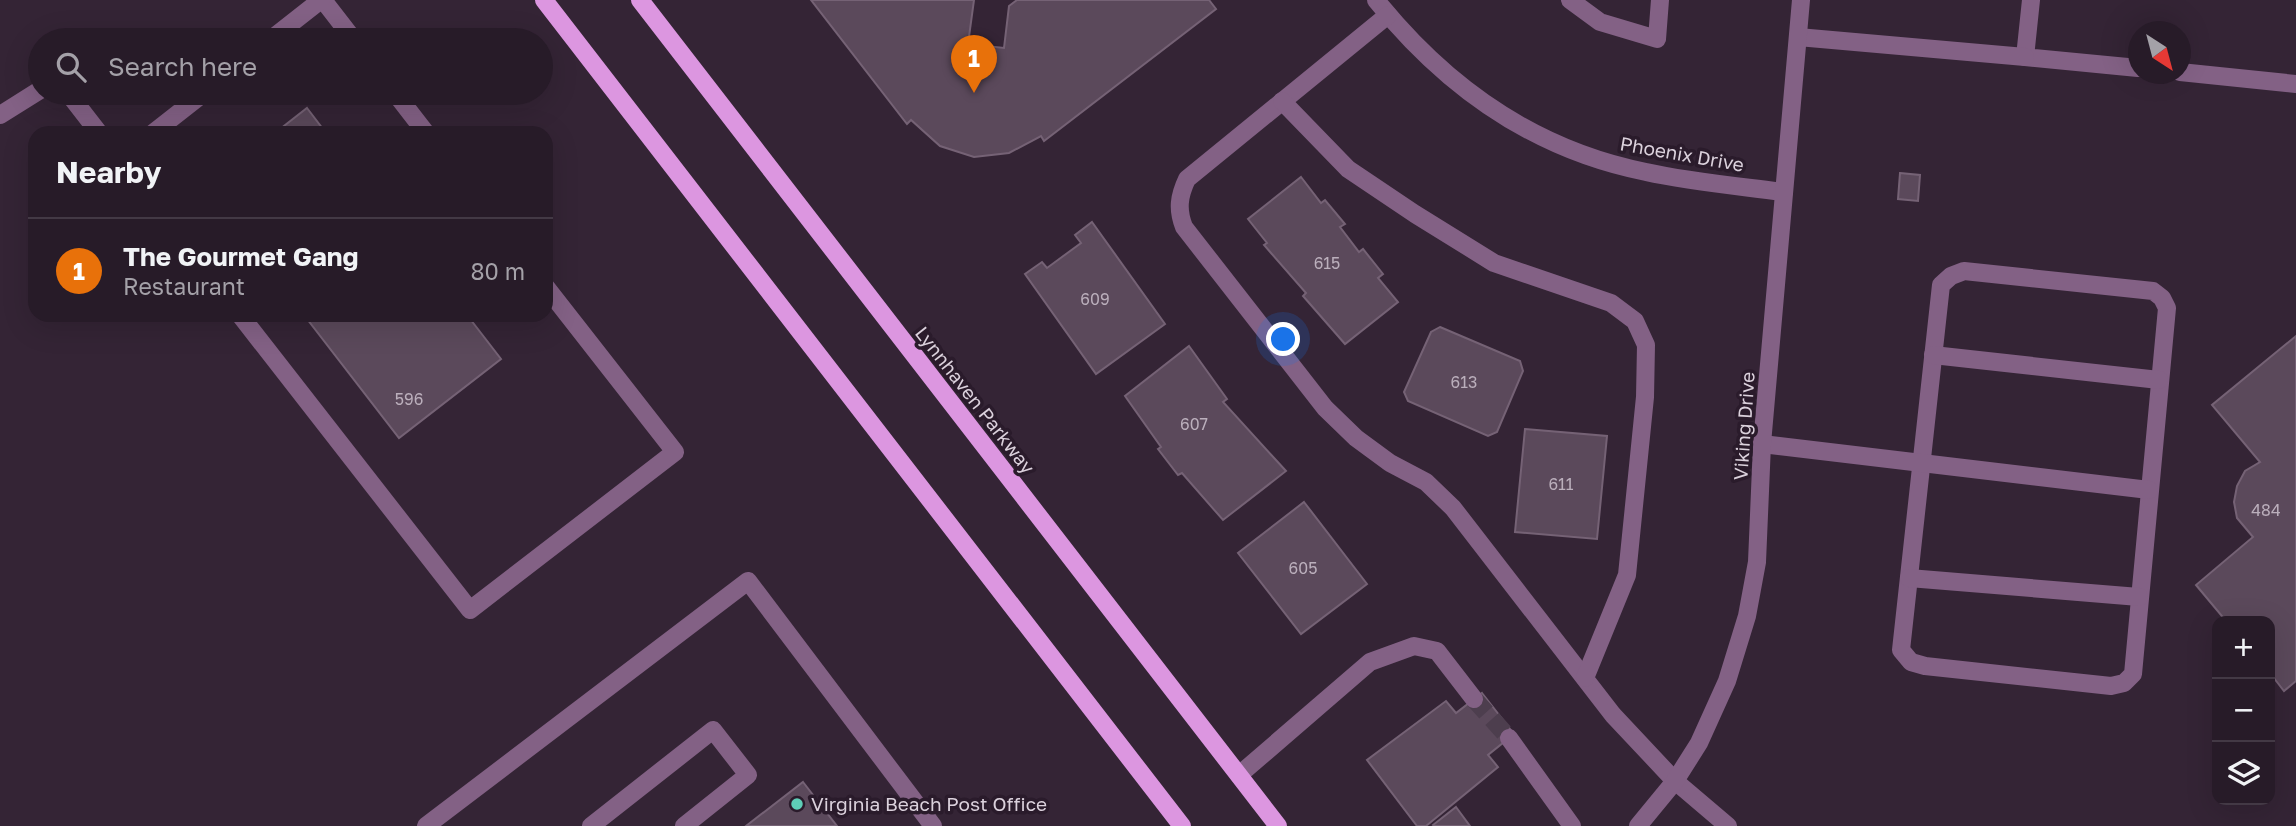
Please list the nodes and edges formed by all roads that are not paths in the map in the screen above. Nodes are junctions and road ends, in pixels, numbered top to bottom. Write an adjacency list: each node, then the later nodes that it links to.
1 (322, 0): 10 (street); 11 (street)
2 (544, 0): 45 (main road)
3 (640, 0): 39 (main road, Lynnhaven Parkway)
4 (1376, 0): 9 (street, Phoenix Drive)
5 (1570, 0): 6 (street)
6 (1660, 0)
7 (1801, 0): 12 (street, Viking Drive)
8 (2031, 0): 13 (street)
9 (1388, 15): 18 (street); 26 (street, Phoenix Drive)
10 (286, 28)
11 (344, 28)
12 (1798, 37): 13 (street); 26 (street, Viking Drive)
13 (2025, 57): 14 (street)
14 (2128, 67)
15 (2191, 73): 16 (street)
16 (2296, 84)
17 (28, 98): 22 (street)
18 (1282, 101): 36 (street); 36 (street)
19 (77, 105): 23 (street)
20 (189, 105): 24 (street)
21 (404, 105): 25 (street)
22 (0, 115)
23 (94, 126)
24 (162, 126)
25 (421, 126)
26 (1784, 192): 31 (street, Viking Drive)
27 (553, 296): 28 (street)
28 (245, 322)
29 (1933, 355): 30 (street); 30 (street); 32 (street)
30 (2159, 380): 33 (street)
31 (1762, 444): 32 (street); 40 (street, Viking Drive)
32 (1921, 462): 33 (street); 34 (street)
33 (2149, 490): 35 (street)
34 (1909, 578): 35 (street); 35 (street)
35 (2139, 597)
36 (1585, 678): 40 (street)
37 (1474, 699): 39 (street)
38 (1509, 738): 47 (street)
39 (1239, 775): 46 (main road, Lynnhaven Parkway)
40 (1675, 781): 48 (street, Viking Drive); 49 (street)
41 (426, 826): 44 (street)
42 (591, 826): 43 (street)
43 (684, 826)
44 (933, 826)
45 (1182, 826)
46 (1278, 826)
47 (1572, 826)
48 (1638, 826)
49 (1728, 826)

